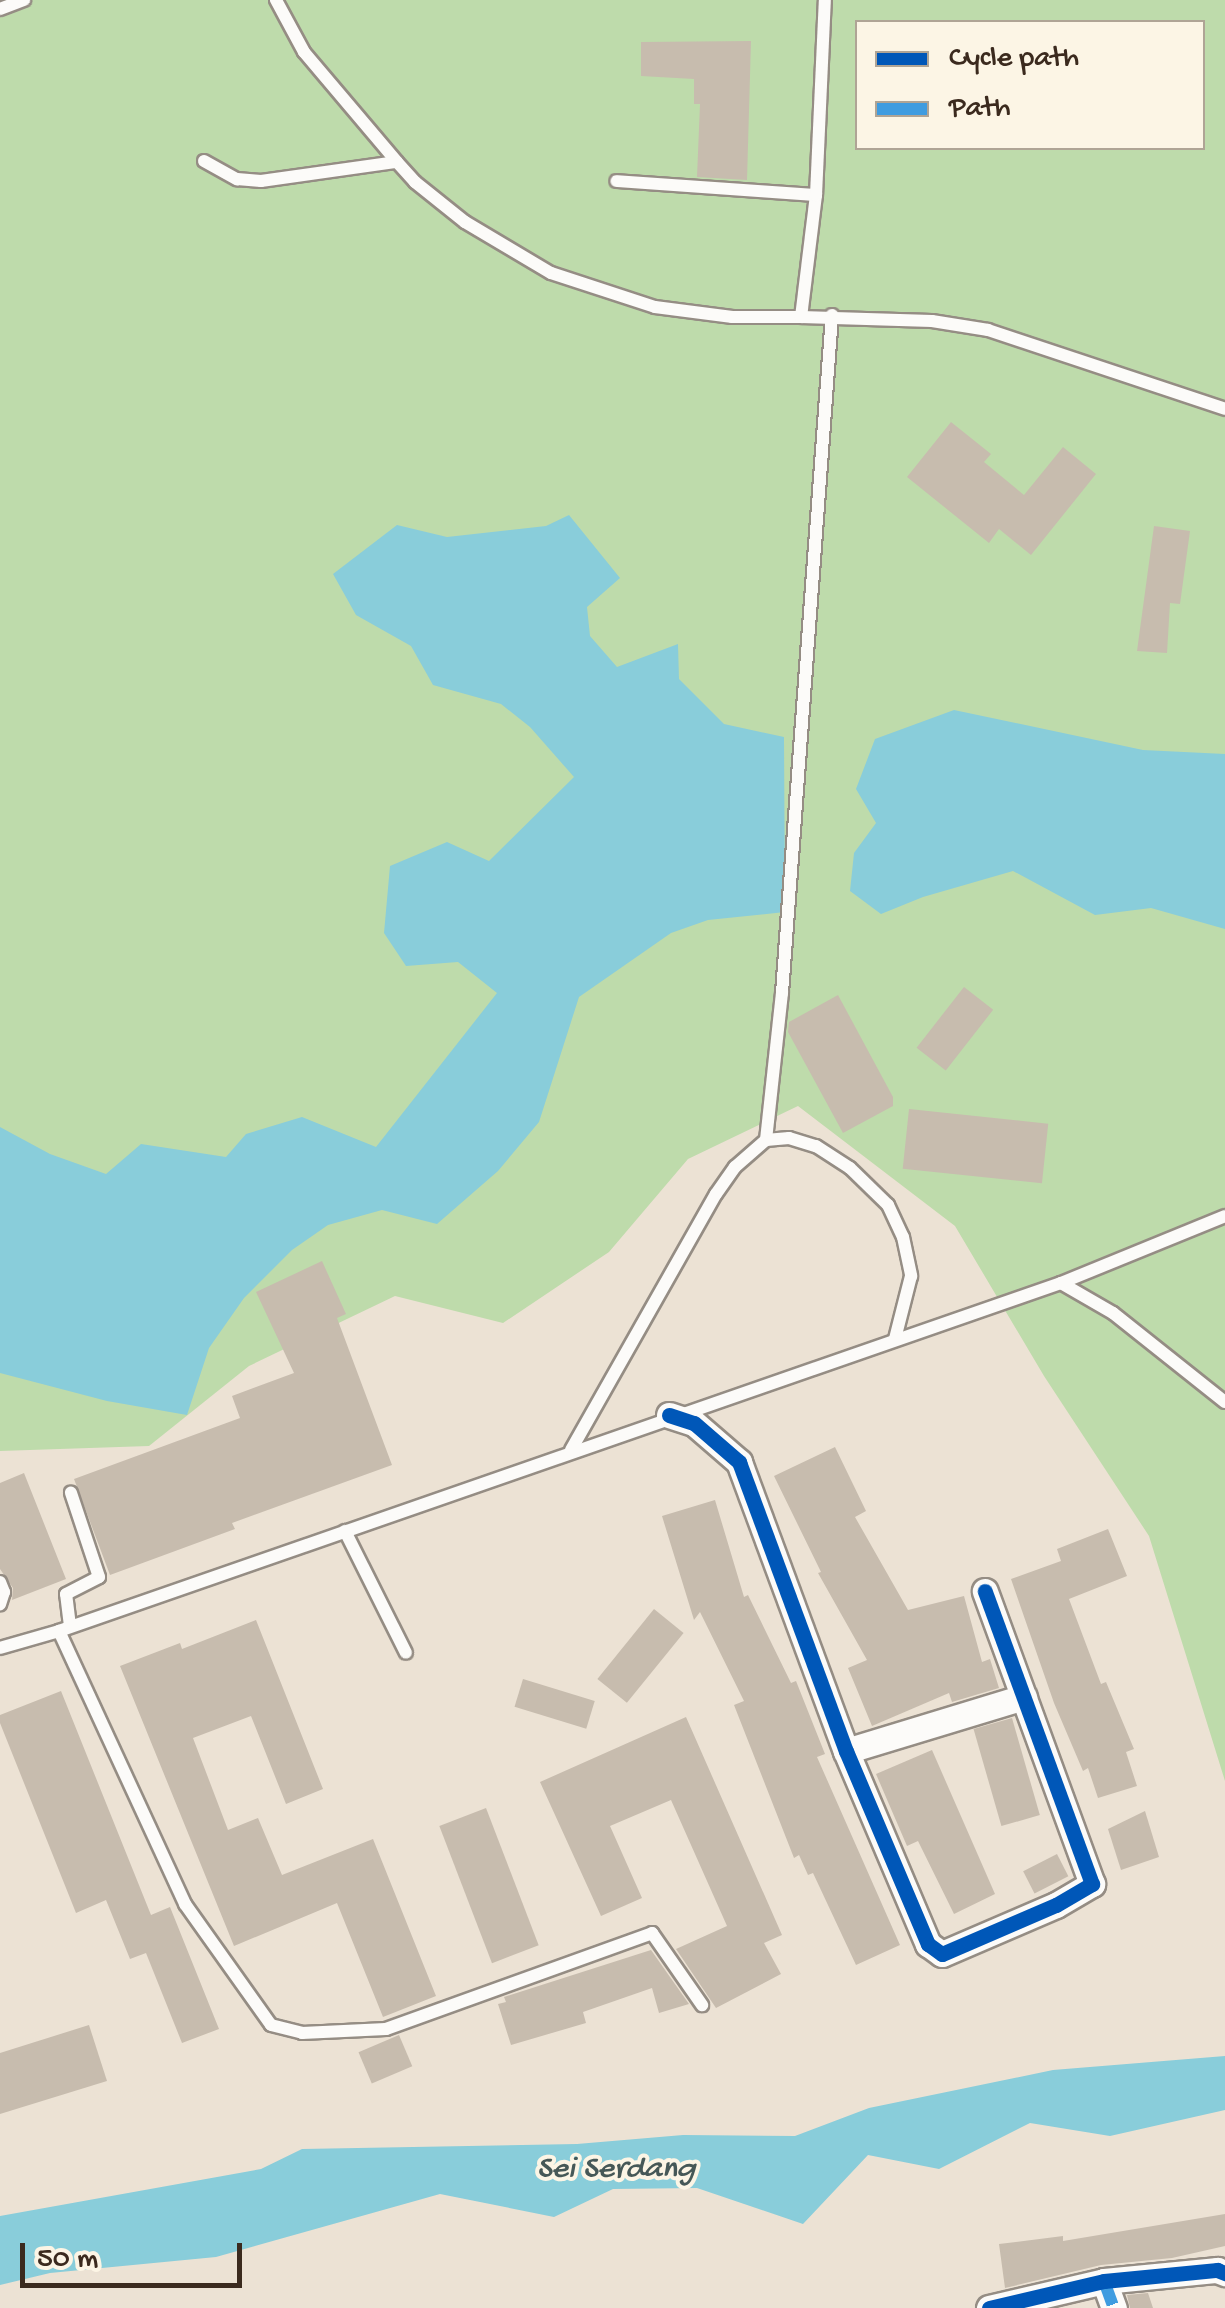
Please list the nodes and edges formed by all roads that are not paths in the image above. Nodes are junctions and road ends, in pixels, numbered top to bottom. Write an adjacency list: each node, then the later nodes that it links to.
1 (24, 0): 4 (lane)
2 (276, 0): 6 (lane)
3 (825, 0): 8 (lane)
4 (0, 9)
5 (204, 161): 6 (lane)
6 (397, 162): 10 (lane)
7 (616, 181): 8 (lane)
8 (816, 194): 10 (lane)
9 (832, 315): 10 (lane); 11 (lane); 12 (lane)
10 (801, 316)
11 (1225, 408)
12 (766, 1140): 15 (lane); 18 (lane)
13 (1225, 1216): 14 (lane)
14 (1060, 1283): 15 (lane); 16 (lane)
15 (896, 1340): 17 (lane)
16 (1225, 1402)
17 (669, 1415): 18 (lane); 28 (street)
18 (571, 1450): 20 (lane)
19 (71, 1494): 24 (lane)
20 (346, 1531): 24 (lane); 26 (lane)
21 (0, 1582): 23 (lane)
22 (986, 1591): 27 (street)
23 (0, 1604)
24 (64, 1629): 25 (lane); 29 (lane)
25 (0, 1648)
26 (406, 1653)
27 (1024, 1697): 28 (street); 28 (street)
28 (846, 1752)
29 (702, 2005)
30 (1225, 2274): 31 (street)
31 (1104, 2282): 32 (street); 33 (street)
32 (991, 2308)
33 (1114, 2308)

